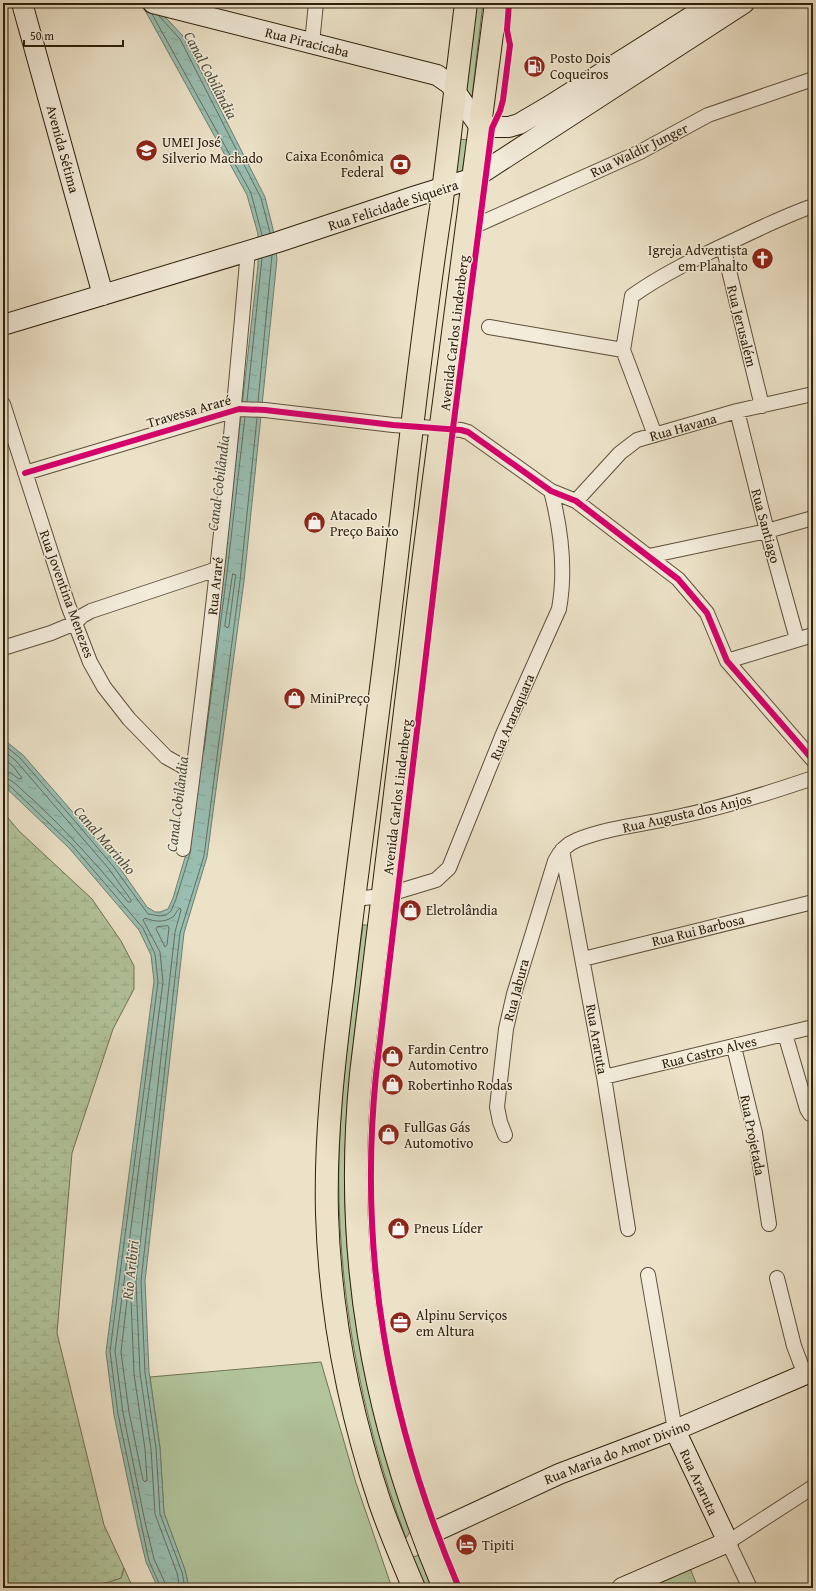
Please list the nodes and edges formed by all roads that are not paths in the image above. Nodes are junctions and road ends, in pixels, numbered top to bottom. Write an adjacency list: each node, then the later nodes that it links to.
1 (22, 3): 19 (street, Avenida Sétima)
2 (316, 3): 8 (street)
3 (466, 3): 10 (main road, Avenida Carlos Lindenberg)
4 (496, 3): 12 (main road, Avenida Carlos Lindenberg)
5 (713, 3): 12 (street)
6 (744, 3): 13 (street, Rua Felicidade Siqueira)
7 (155, 4): 8 (street, Rua Piracicaba)
8 (312, 43): 10 (street, Rua Piracicaba)
9 (813, 80): 16 (street, Rua Waldir Junger)
10 (455, 90): 11 (main road, Avenida Carlos Lindenberg); 12 (street)
11 (452, 124): 12 (main road); 14 (main road, Avenida Carlos Lindenberg)
12 (480, 127): 13 (main road, Avenida Carlos Lindenberg)
13 (474, 178): 14 (street, Rua Felicidade Siqueira); 16 (main road, Avenida Carlos Lindenberg)
14 (442, 188): 18 (street, Rua Felicidade Siqueira); 28 (main road, Avenida Carlos Lindenberg)
15 (813, 206): 17 (street)
16 (468, 228): 29 (main road, Avenida Carlos Lindenberg)
17 (722, 246): 22 (street); 25 (street, Rua Jerusalém)
18 (250, 250): 19 (street, Rua Felicidade Siqueira); 26 (street, Rua Araré)
19 (103, 295): 20 (street, Rua Felicidade Siqueira)
20 (3, 325)
21 (488, 327): 22 (street)
22 (623, 350): 30 (street)
23 (813, 394): 25 (street, Rua Havana)
24 (3, 404): 31 (street, Rua Joventina Menezes)
25 (762, 406): 27 (street, Rua Havana)
26 (237, 409): 28 (street, Travessa Araré); 31 (street, Travessa Araré); 37 (street, Rua Araré)
27 (738, 411): 30 (street, Rua Havana); 35 (street, Rua Santiago)
28 (412, 426): 29 (street, Travessa Araré); 51 (main road, Avenida Carlos Lindenberg)
29 (441, 427): 32 (street, Travessa Araré); 50 (main road, Avenida Carlos Lindenberg)
30 (655, 434): 33 (street, Rua Havana)
31 (25, 473): 38 (street, Rua Joventina Menezes)
32 (551, 491): 33 (street, Travessa Araré); 50 (street, Rua Araraquara)
33 (576, 501): 36 (street, Travessa Araré)
34 (813, 518): 35 (street)
35 (767, 531): 36 (street); 40 (street, Rua Santiago)
36 (649, 556): 42 (street, Travessa Araré)
37 (217, 569): 38 (street); 46 (street, Rua Araré)
38 (75, 623): 41 (street); 46 (street, Rua Joventina Menezes)
39 (813, 635): 40 (street)
40 (797, 639): 42 (street)
41 (3, 648)
42 (727, 661): 43 (street, Travessa Araré)
43 (782, 724): 44 (street); 45 (street, Travessa Araré)
44 (813, 744)
45 (813, 760)
46 (193, 772): 48 (street, Rua Araré)
47 (813, 778): 49 (street, Rua Augusta dos Anjos)
48 (183, 849)
49 (562, 850): 53 (street, Rua Araruta); 59 (street, Rua Jabura)
50 (383, 896): 51 (street, Rua Araraquara); 67 (main road, Avenida Carlos Lindenberg)
51 (354, 899): 69 (main road, Avenida Carlos Lindenberg)
52 (813, 902): 53 (street, Rua Rui Barbosa)
53 (583, 959): 57 (street, Rua Araruta)
54 (813, 1026): 55 (street, Rua Castro Alves)
55 (785, 1034): 56 (street, Rua Castro Alves); 58 (street)
56 (734, 1046): 57 (street, Rua Castro Alves); 60 (street, Rua Projetada)
57 (604, 1077): 61 (street, Rua Araruta)
58 (813, 1115)
59 (505, 1135)
60 (769, 1224)
61 (628, 1229)
62 (648, 1276): 65 (street, Rua Araruta)
63 (777, 1278): 64 (street)
64 (809, 1373): 65 (street, Rua Maria do Amor Divino)
65 (675, 1430): 67 (street, Rua Maria do Amor Divino); 68 (street, Rua Araruta)
66 (813, 1487): 68 (street)
67 (423, 1537): 69 (main road); 71 (main road, Avenida Carlos Lindenberg)
68 (728, 1542): 72 (street); 73 (street, Rua Araruta)
69 (397, 1548): 70 (main road, Avenida Carlos Lindenberg)
70 (414, 1588)
71 (444, 1588)
72 (622, 1588)
73 (750, 1588)

